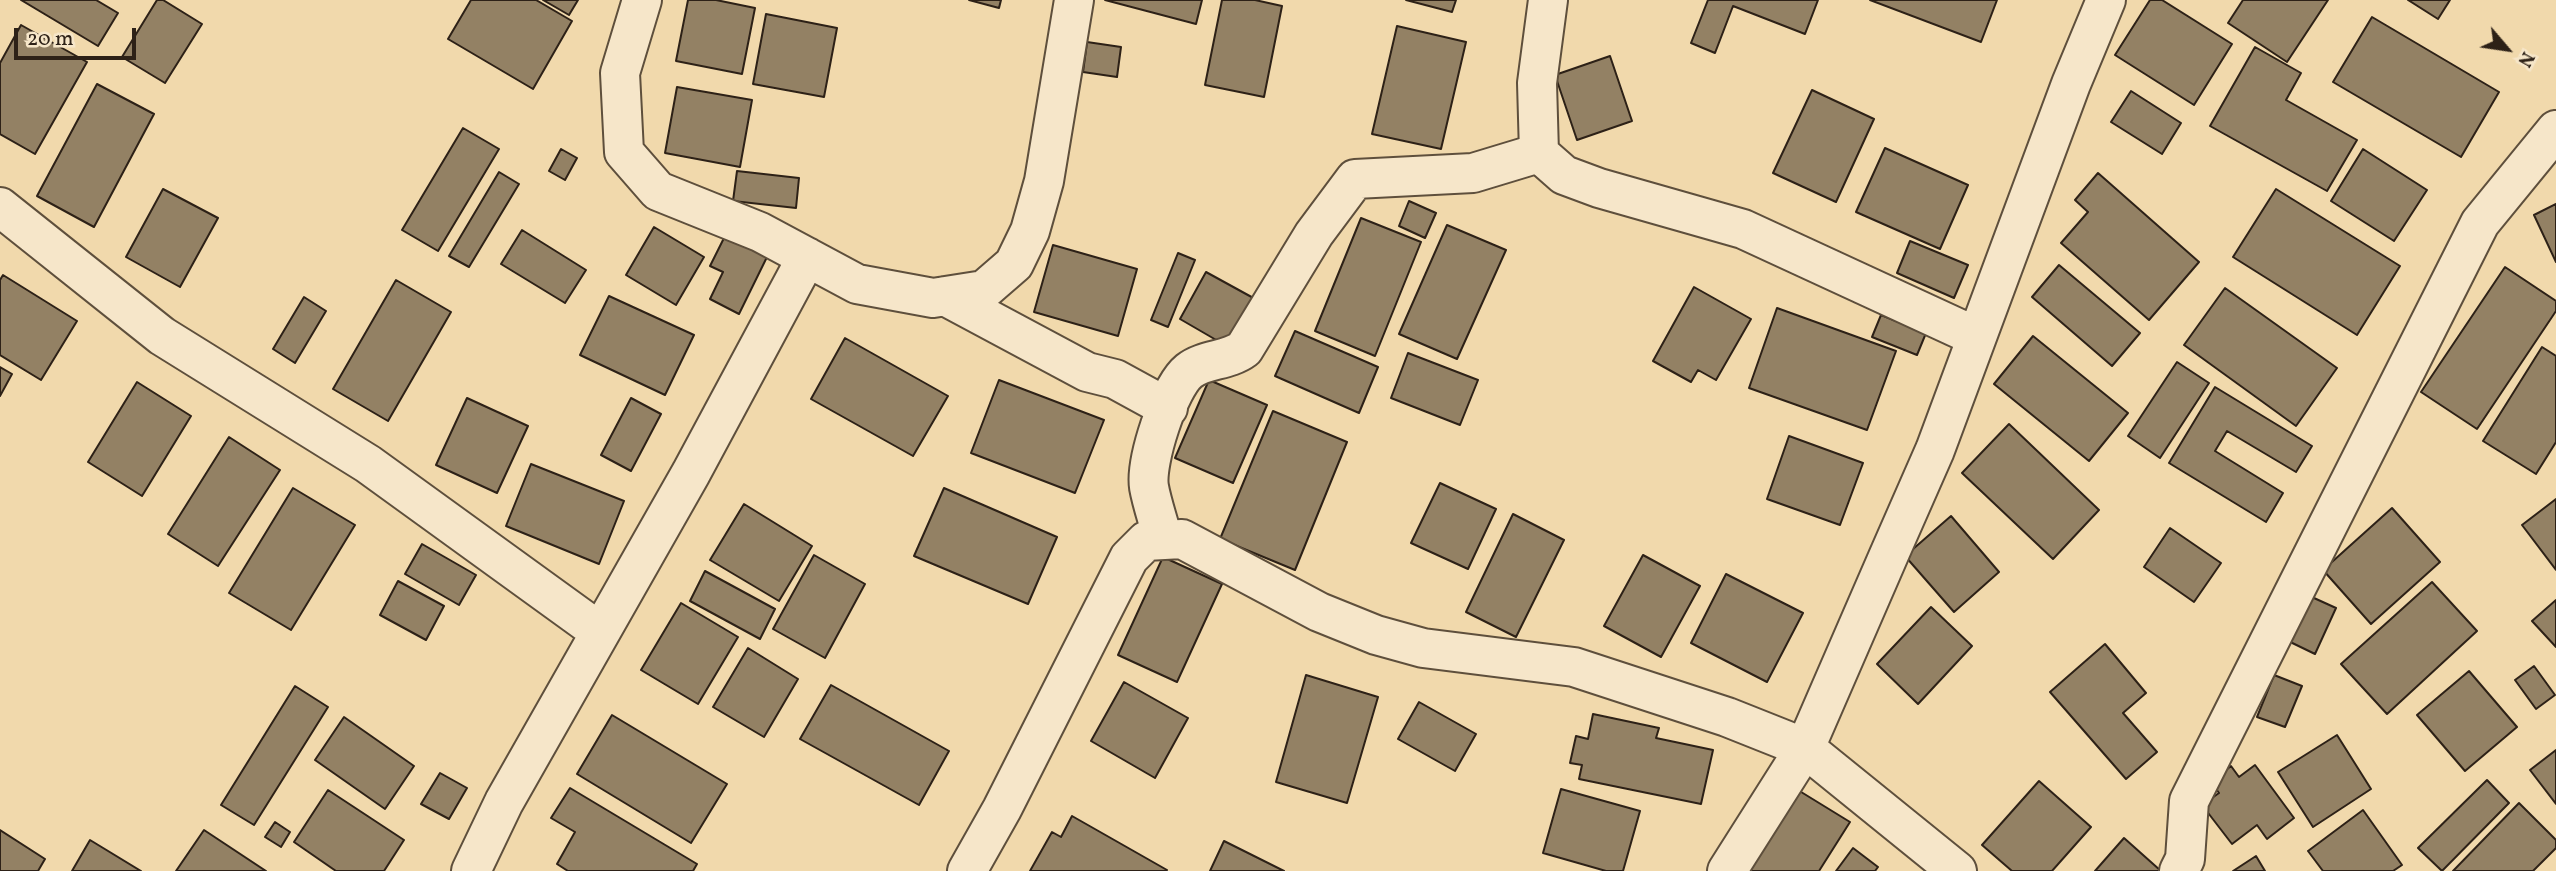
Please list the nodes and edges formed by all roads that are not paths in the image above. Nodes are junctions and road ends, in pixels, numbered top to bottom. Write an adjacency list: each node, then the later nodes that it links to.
1 (642, 0): 8 (street)
2 (1074, 0): 9 (street)
3 (1548, 0): 6 (street)
4 (2106, 0): 10 (street)
5 (2556, 130): 19 (street)
6 (1539, 153): 10 (street); 11 (street)
7 (0, 207): 13 (street)
8 (807, 257): 9 (street); 13 (street)
9 (945, 296): 11 (street)
10 (1977, 337): 14 (street)
11 (1168, 408): 12 (street)
12 (1163, 540): 14 (street); 16 (street)
13 (600, 632): 15 (street)
14 (1805, 748): 17 (street); 18 (street)
15 (471, 871)
16 (967, 871)
17 (1727, 871)
18 (1957, 871)
19 (2179, 871)

